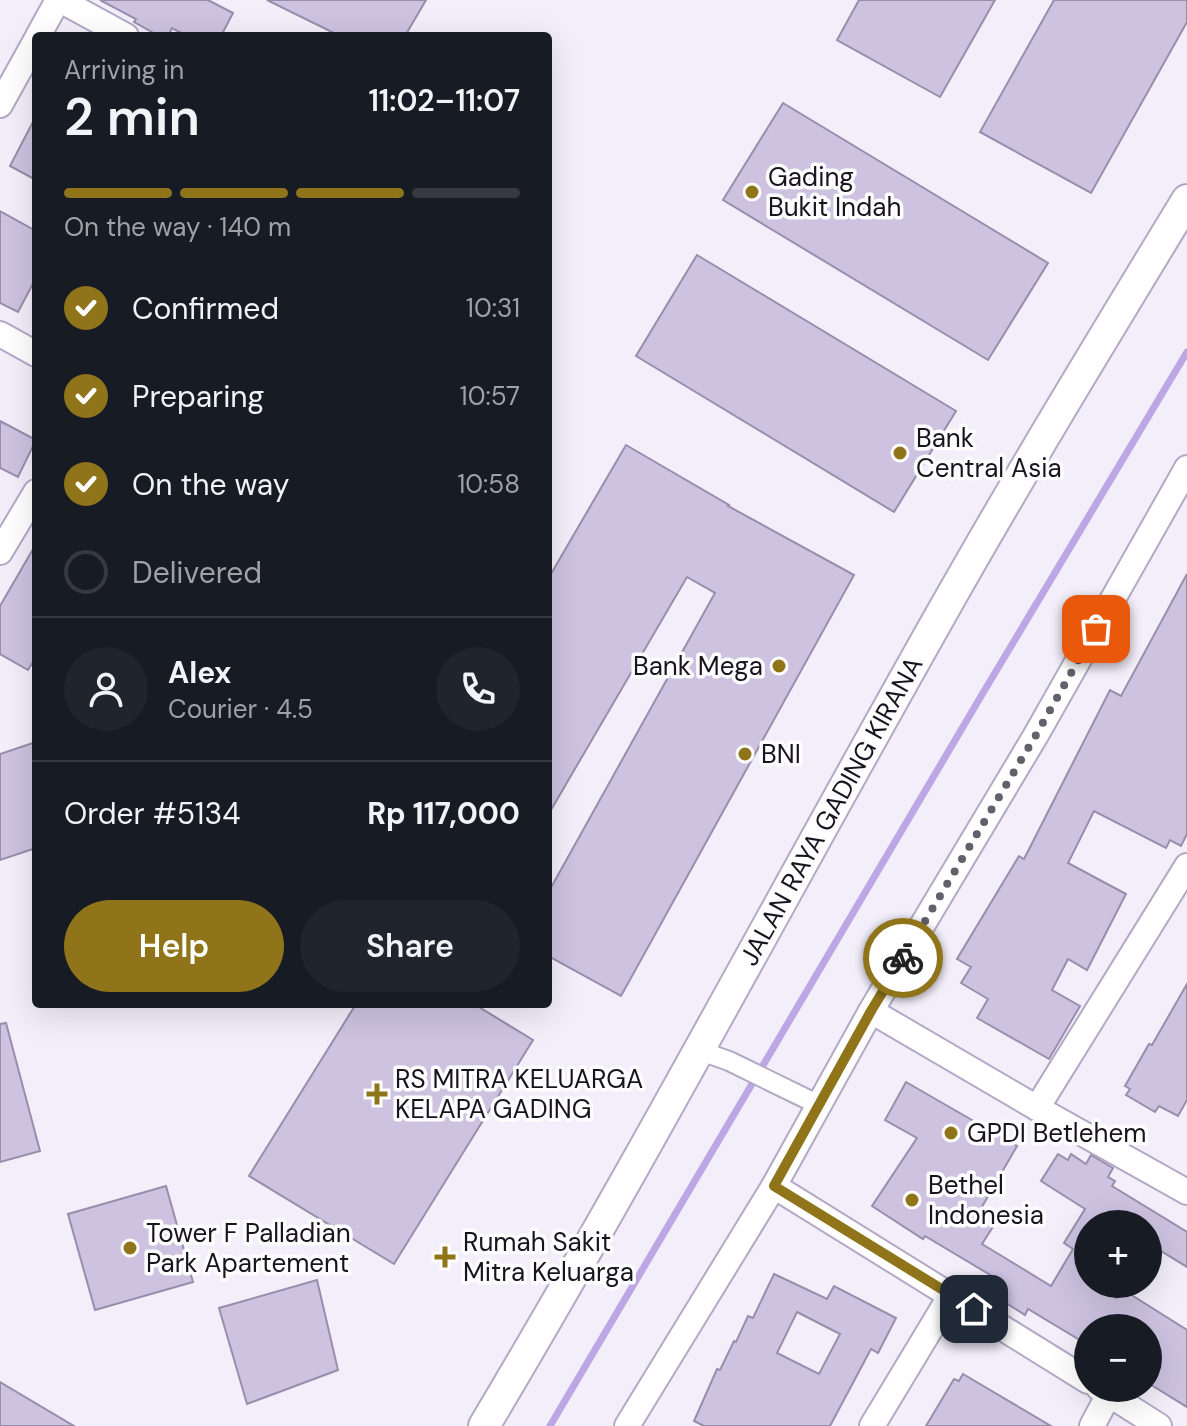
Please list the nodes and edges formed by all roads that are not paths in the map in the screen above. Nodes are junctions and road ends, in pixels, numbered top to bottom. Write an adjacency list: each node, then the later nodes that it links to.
1 (59, 0): 2 (street); 3 (street)
2 (40, 32)
3 (119, 32)
4 (32, 47): 5 (street)
5 (0, 105)
6 (1187, 200): 15 (street, JALAN RAYA GADING KIRANA)
7 (0, 334): 8 (street)
8 (32, 352)
9 (1186, 471): 14 (street)
10 (32, 499): 11 (street)
11 (0, 552)
12 (1187, 866): 13 (street)
13 (1178, 902): 17 (street)
14 (871, 1011): 16 (street); 17 (street)
15 (698, 1050): 16 (street); 24 (street, JALAN RAYA GADING KIRANA)
16 (809, 1099): 18 (street)
17 (1037, 1108): 19 (street)
18 (774, 1186): 20 (street); 25 (street)
19 (1187, 1192)
20 (951, 1295): 21 (street); 26 (street)
21 (1074, 1373)
22 (1096, 1402): 27 (street)
23 (1120, 1402): 28 (street)
24 (484, 1426)
25 (627, 1426)
26 (872, 1426)
27 (1092, 1426)
28 (1159, 1426)

